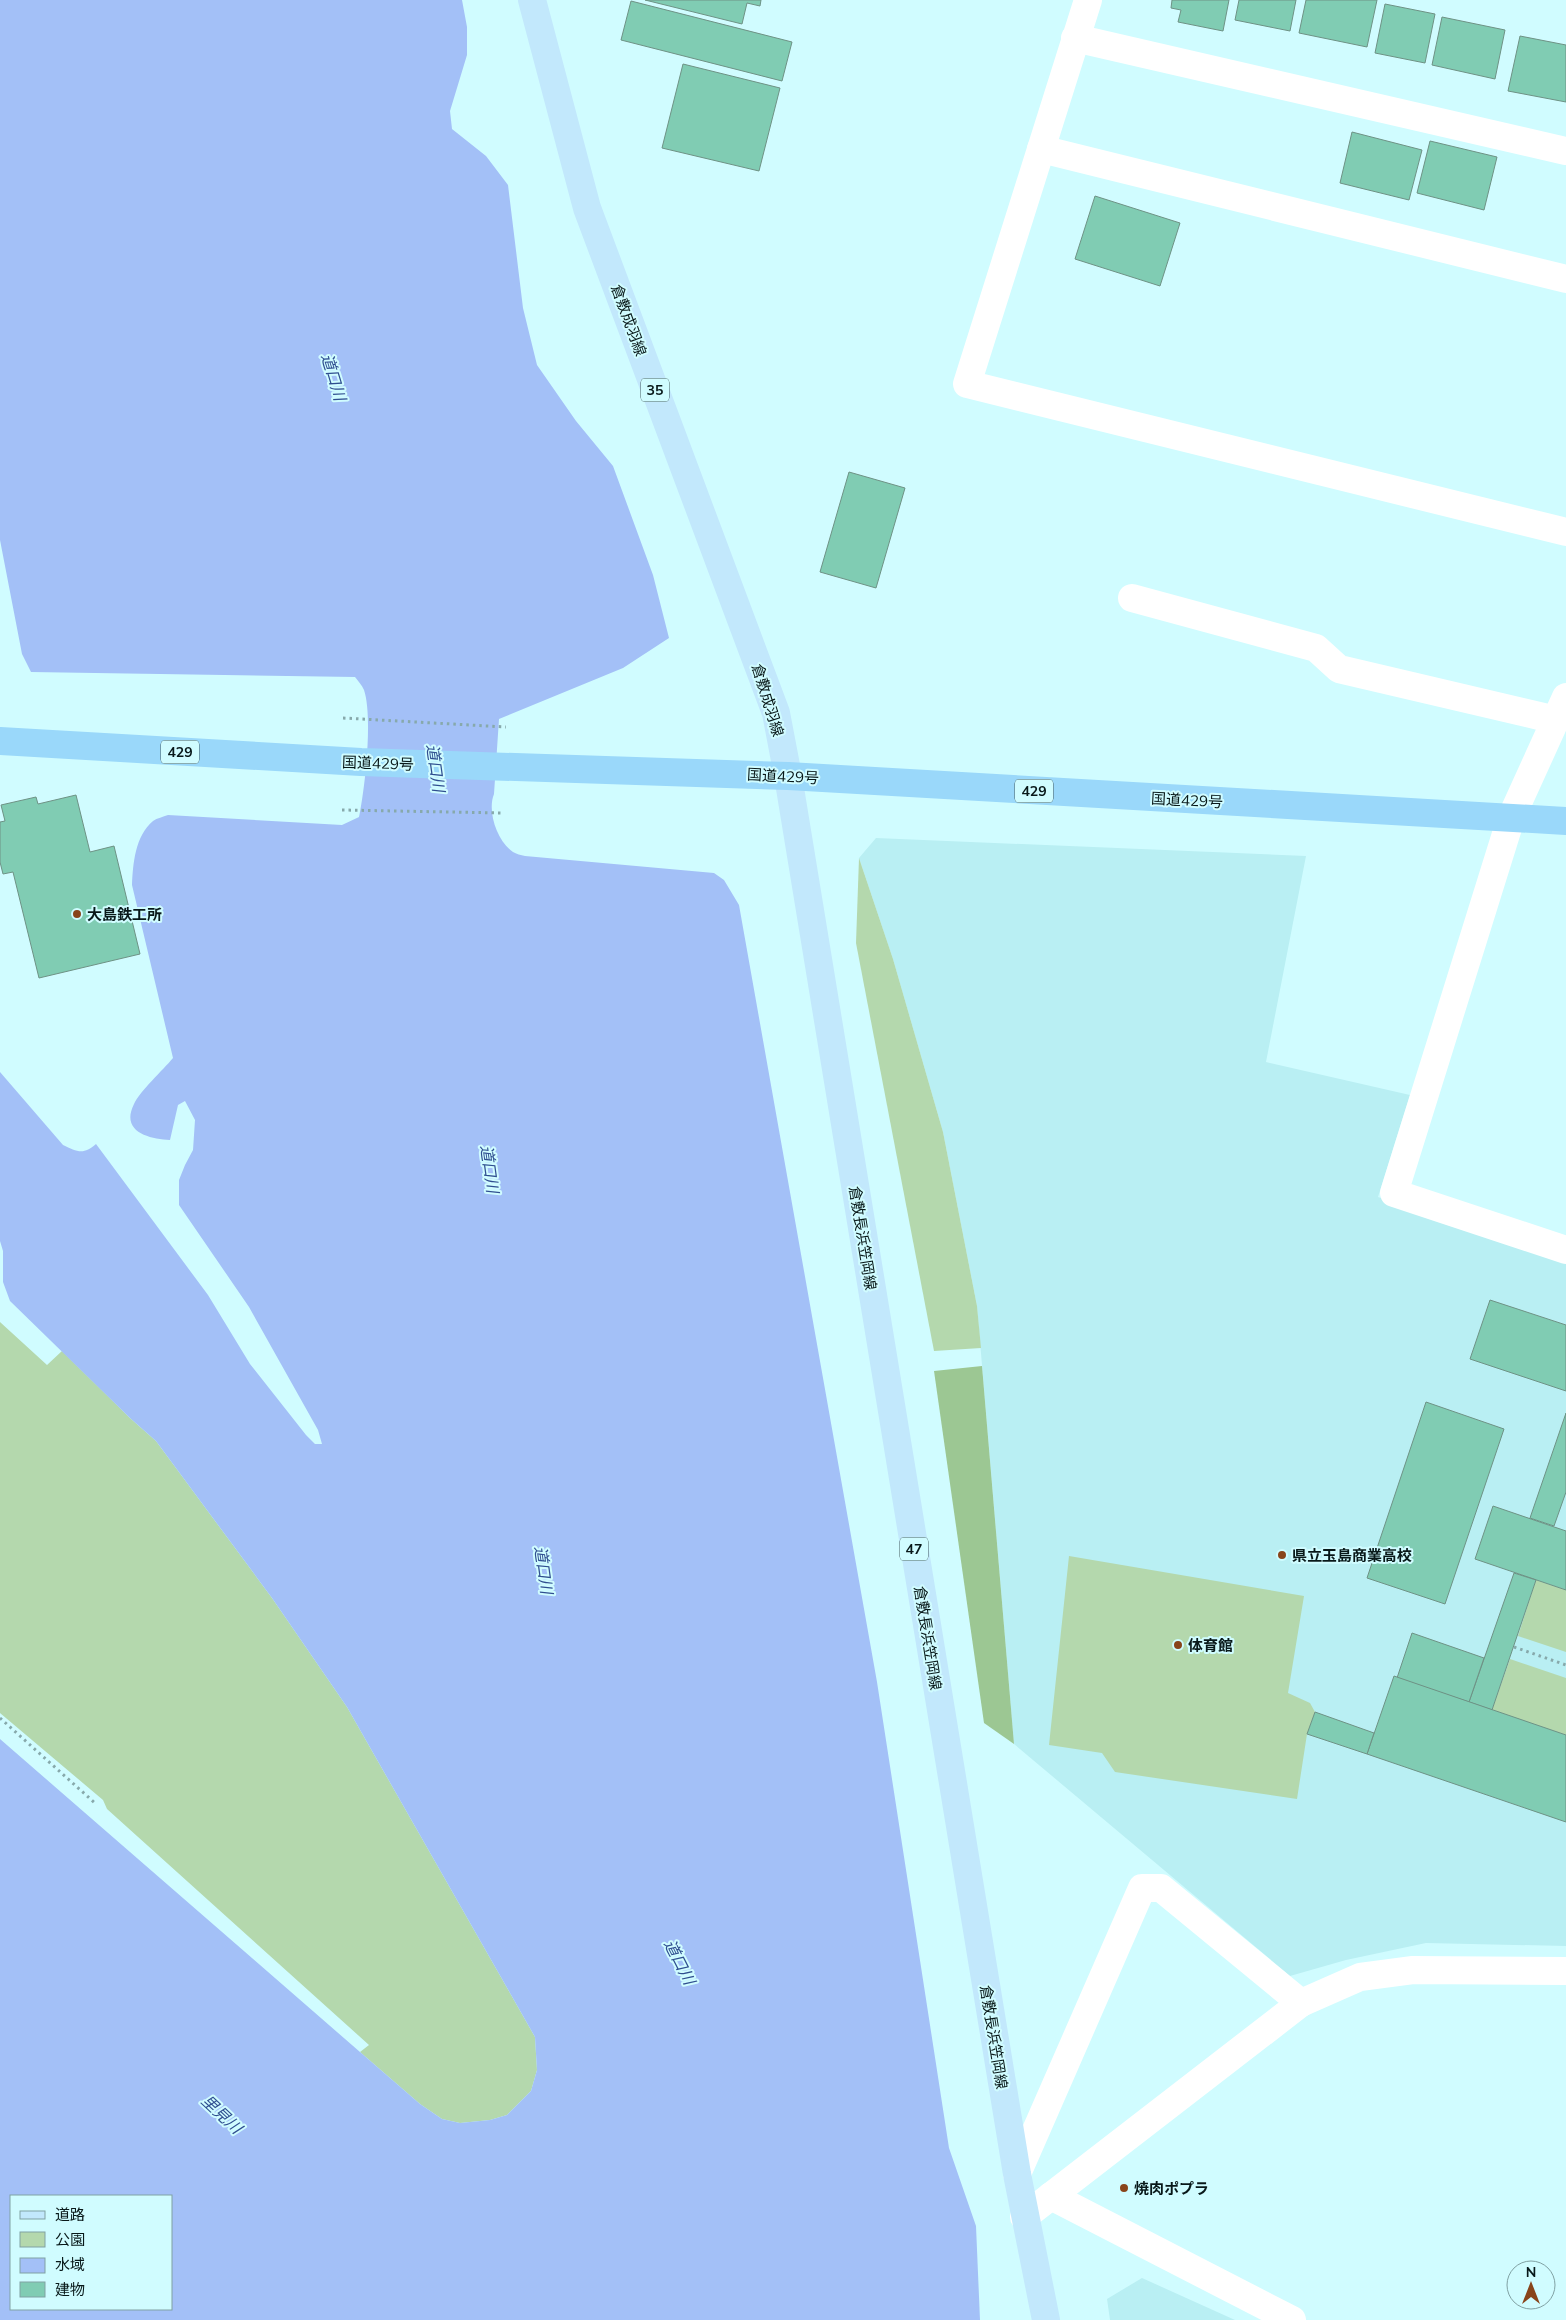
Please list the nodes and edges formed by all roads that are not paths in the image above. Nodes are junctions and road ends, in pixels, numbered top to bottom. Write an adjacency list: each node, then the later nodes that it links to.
1 (532, 0): 11 (main road, 倉敷成羽線 / 35)
2 (1088, 0): 3 (street)
3 (1075, 38): 4 (street); 5 (street)
4 (1041, 148): 6 (street); 7 (street)
5 (1566, 151)
6 (1566, 279)
7 (1566, 532)
8 (1132, 598): 9 (street)
9 (1563, 707): 12 (street)
10 (0, 741): 11 (highway, 国道429号 / 429)
11 (788, 776): 12 (highway, 国道429号 / 429); 17 (main road, 倉敷長浜笠岡線 / 47)
12 (1511, 818): 13 (highway, 国道429号 / 429); 14 (street)
13 (1566, 821)
14 (1566, 1250)
15 (1566, 1971): 16 (street)
16 (1301, 2003): 17 (street); 18 (street)
17 (1017, 2174): 19 (main road, 倉敷長浜笠岡線 / 47)
18 (1051, 2196): 19 (street); 21 (street)
19 (1024, 2217): 20 (main road, 倉敷長浜笠岡線 / 47)
20 (1046, 2320)
21 (1292, 2320)

